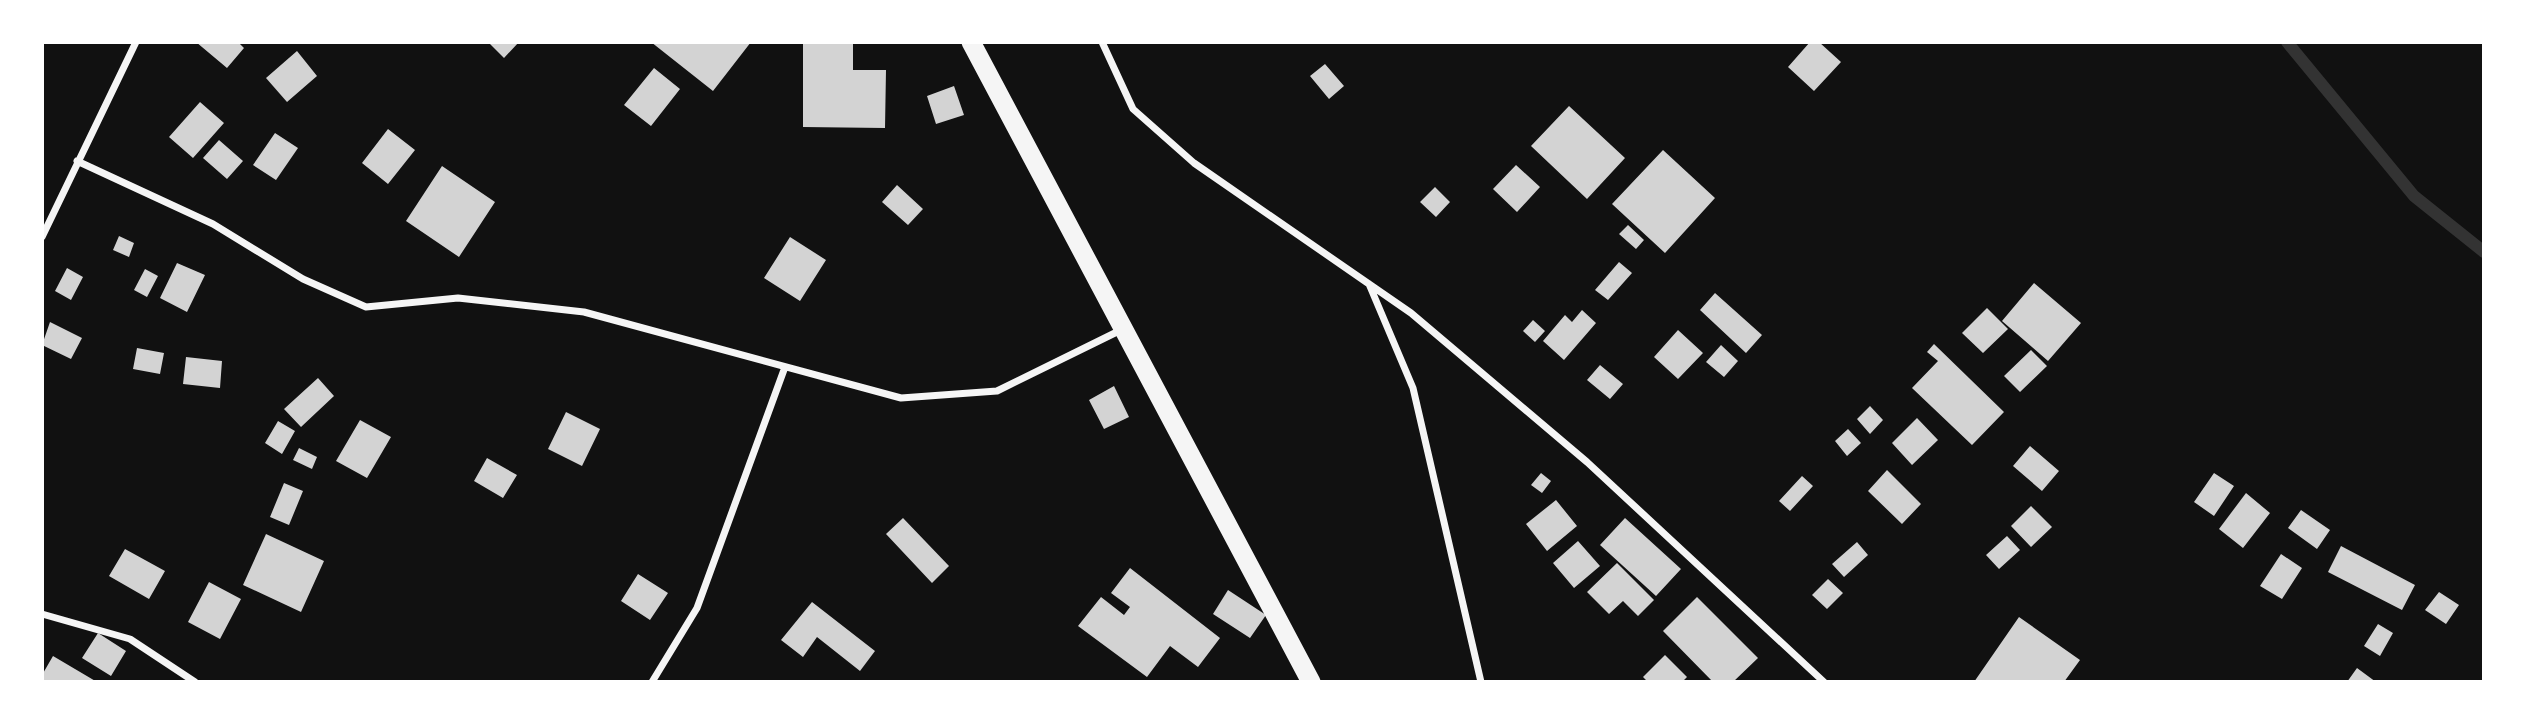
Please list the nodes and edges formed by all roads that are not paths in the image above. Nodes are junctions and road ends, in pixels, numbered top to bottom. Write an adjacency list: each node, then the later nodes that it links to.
1 (136, 42): 4 (street)
2 (971, 42): 7 (highway)
3 (1102, 42): 6 (street)
4 (77, 162): 5 (street); 8 (street)
5 (42, 237)
6 (1369, 284): 13 (street); 14 (street)
7 (1122, 330): 8 (street); 12 (highway)
8 (785, 367): 11 (street)
9 (42, 614): 10 (street)
10 (195, 682)
11 (652, 682)
12 (1311, 682)
13 (1481, 682)
14 (1824, 682)

